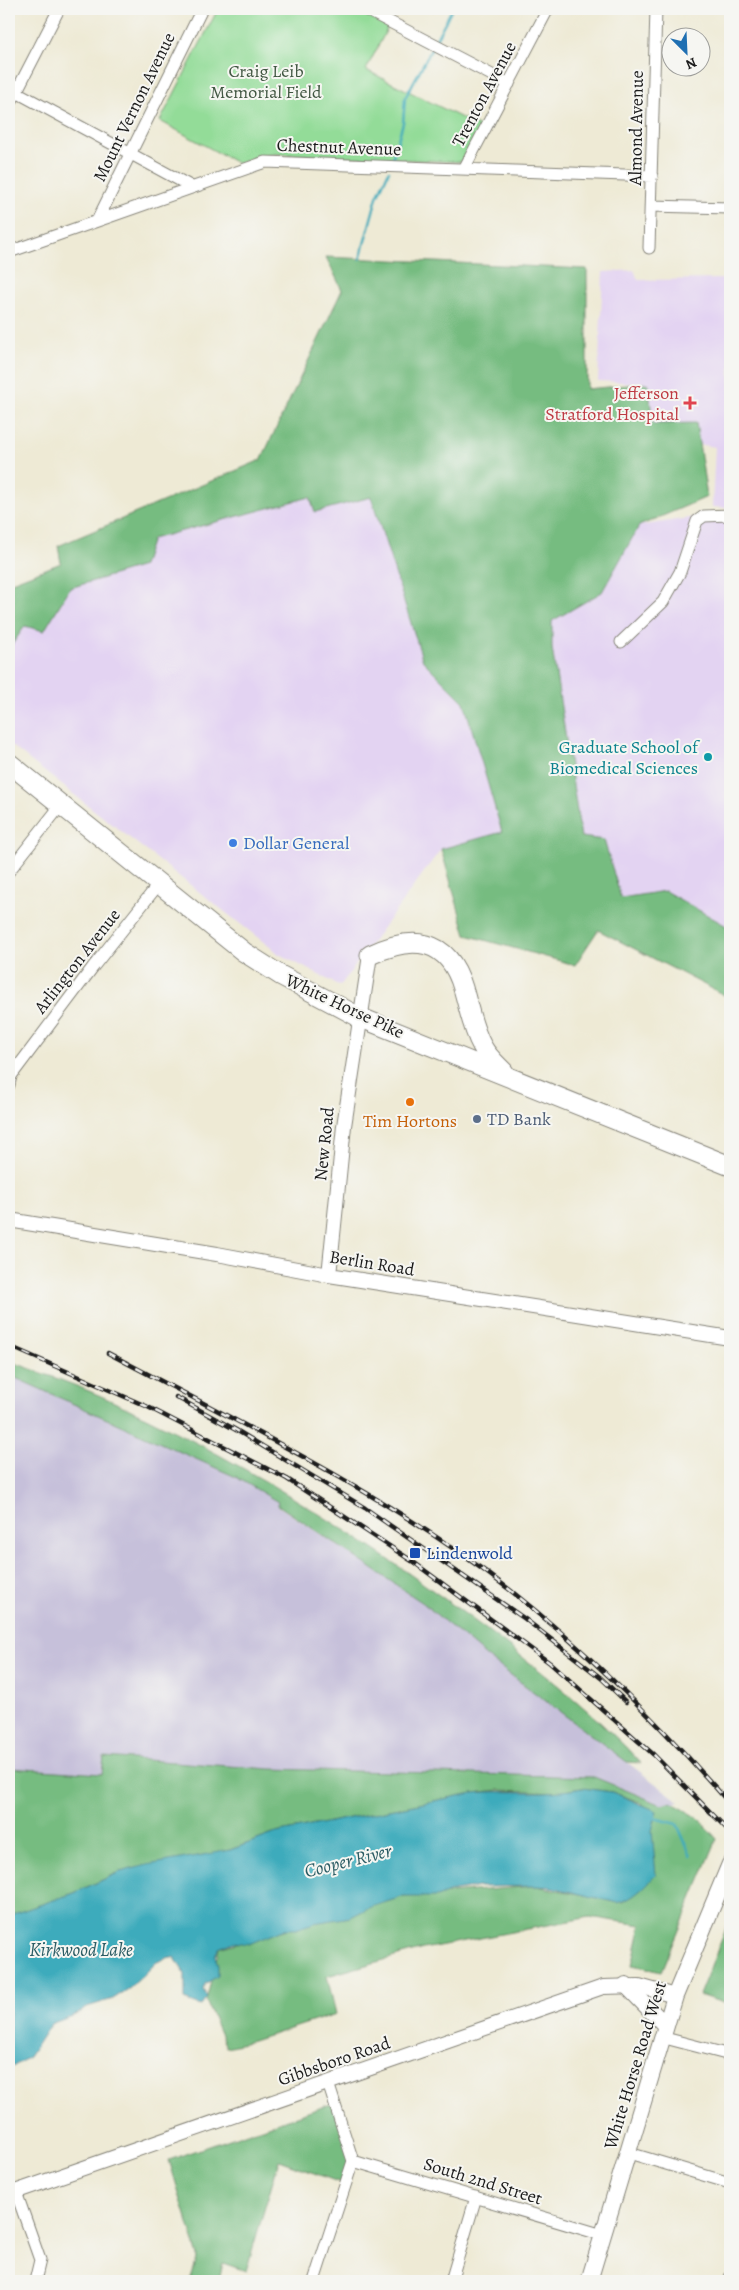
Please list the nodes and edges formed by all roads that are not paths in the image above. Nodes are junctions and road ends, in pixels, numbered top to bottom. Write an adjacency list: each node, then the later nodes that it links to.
1 (59, 9): 7 (street)
2 (202, 9): 9 (street, Mount Vernon Avenue)
3 (365, 9): 6 (street)
4 (548, 9): 6 (street, Trenton Avenue)
5 (656, 9): 11 (street, Almond Avenue)
6 (509, 84): 10 (street, Trenton Avenue)
7 (12, 90): 8 (street); 9 (street)
8 (9, 106)
9 (132, 154): 12 (street); 15 (street, Mount Vernon Avenue)
10 (464, 169): 11 (street, Chestnut Avenue); 12 (street, Chestnut Avenue)
11 (652, 176): 13 (street, Almond Avenue)
12 (192, 187): 15 (street, Chestnut Avenue)
13 (651, 206): 14 (street); 16 (street, Almond Avenue)
14 (730, 208)
15 (96, 221): 17 (street, Chestnut Avenue)
16 (649, 248)
17 (9, 252)
18 (730, 515): 19 (street)
19 (621, 642)
20 (9, 763): 21 (highway, White Horse Pike)
21 (61, 805): 22 (street); 23 (highway, White Horse Pike)
22 (9, 871)
23 (158, 885): 25 (highway, White Horse Pike); 27 (street, Arlington Avenue)
24 (370, 955): 25 (street, New Road); 26 (highway)
25 (359, 1017): 26 (highway, White Horse Pike); 30 (street, New Road)
26 (508, 1077): 28 (highway, White Horse Pike)
27 (9, 1085)
28 (730, 1166)
29 (9, 1220): 30 (street, Berlin Road)
30 (329, 1275): 31 (street, Berlin Road)
31 (730, 1338)
32 (729, 1866): 34 (main road, White Horse Road West)
33 (626, 1985): 34 (street, Gibbsboro Road); 35 (main road); 37 (street, Gibbsboro Road)
34 (675, 1996): 35 (main road, White Horse Road West)
35 (663, 2031): 36 (street); 38 (main road, White Horse Road West)
36 (730, 2054)
37 (328, 2083): 39 (street); 41 (street, Gibbsboro Road)
38 (629, 2153): 40 (street); 43 (main road, White Horse Road West)
39 (353, 2160): 42 (street, South 2nd Street); 46 (street)
40 (730, 2183)
41 (12, 2193): 45 (street)
42 (476, 2197): 43 (street, South 2nd Street); 47 (street)
43 (603, 2235): 48 (main road, White Horse Road West)
44 (730, 2277): 49 (street)
45 (34, 2281)
46 (314, 2281)
47 (451, 2281)
48 (589, 2281)
49 (729, 2281)

